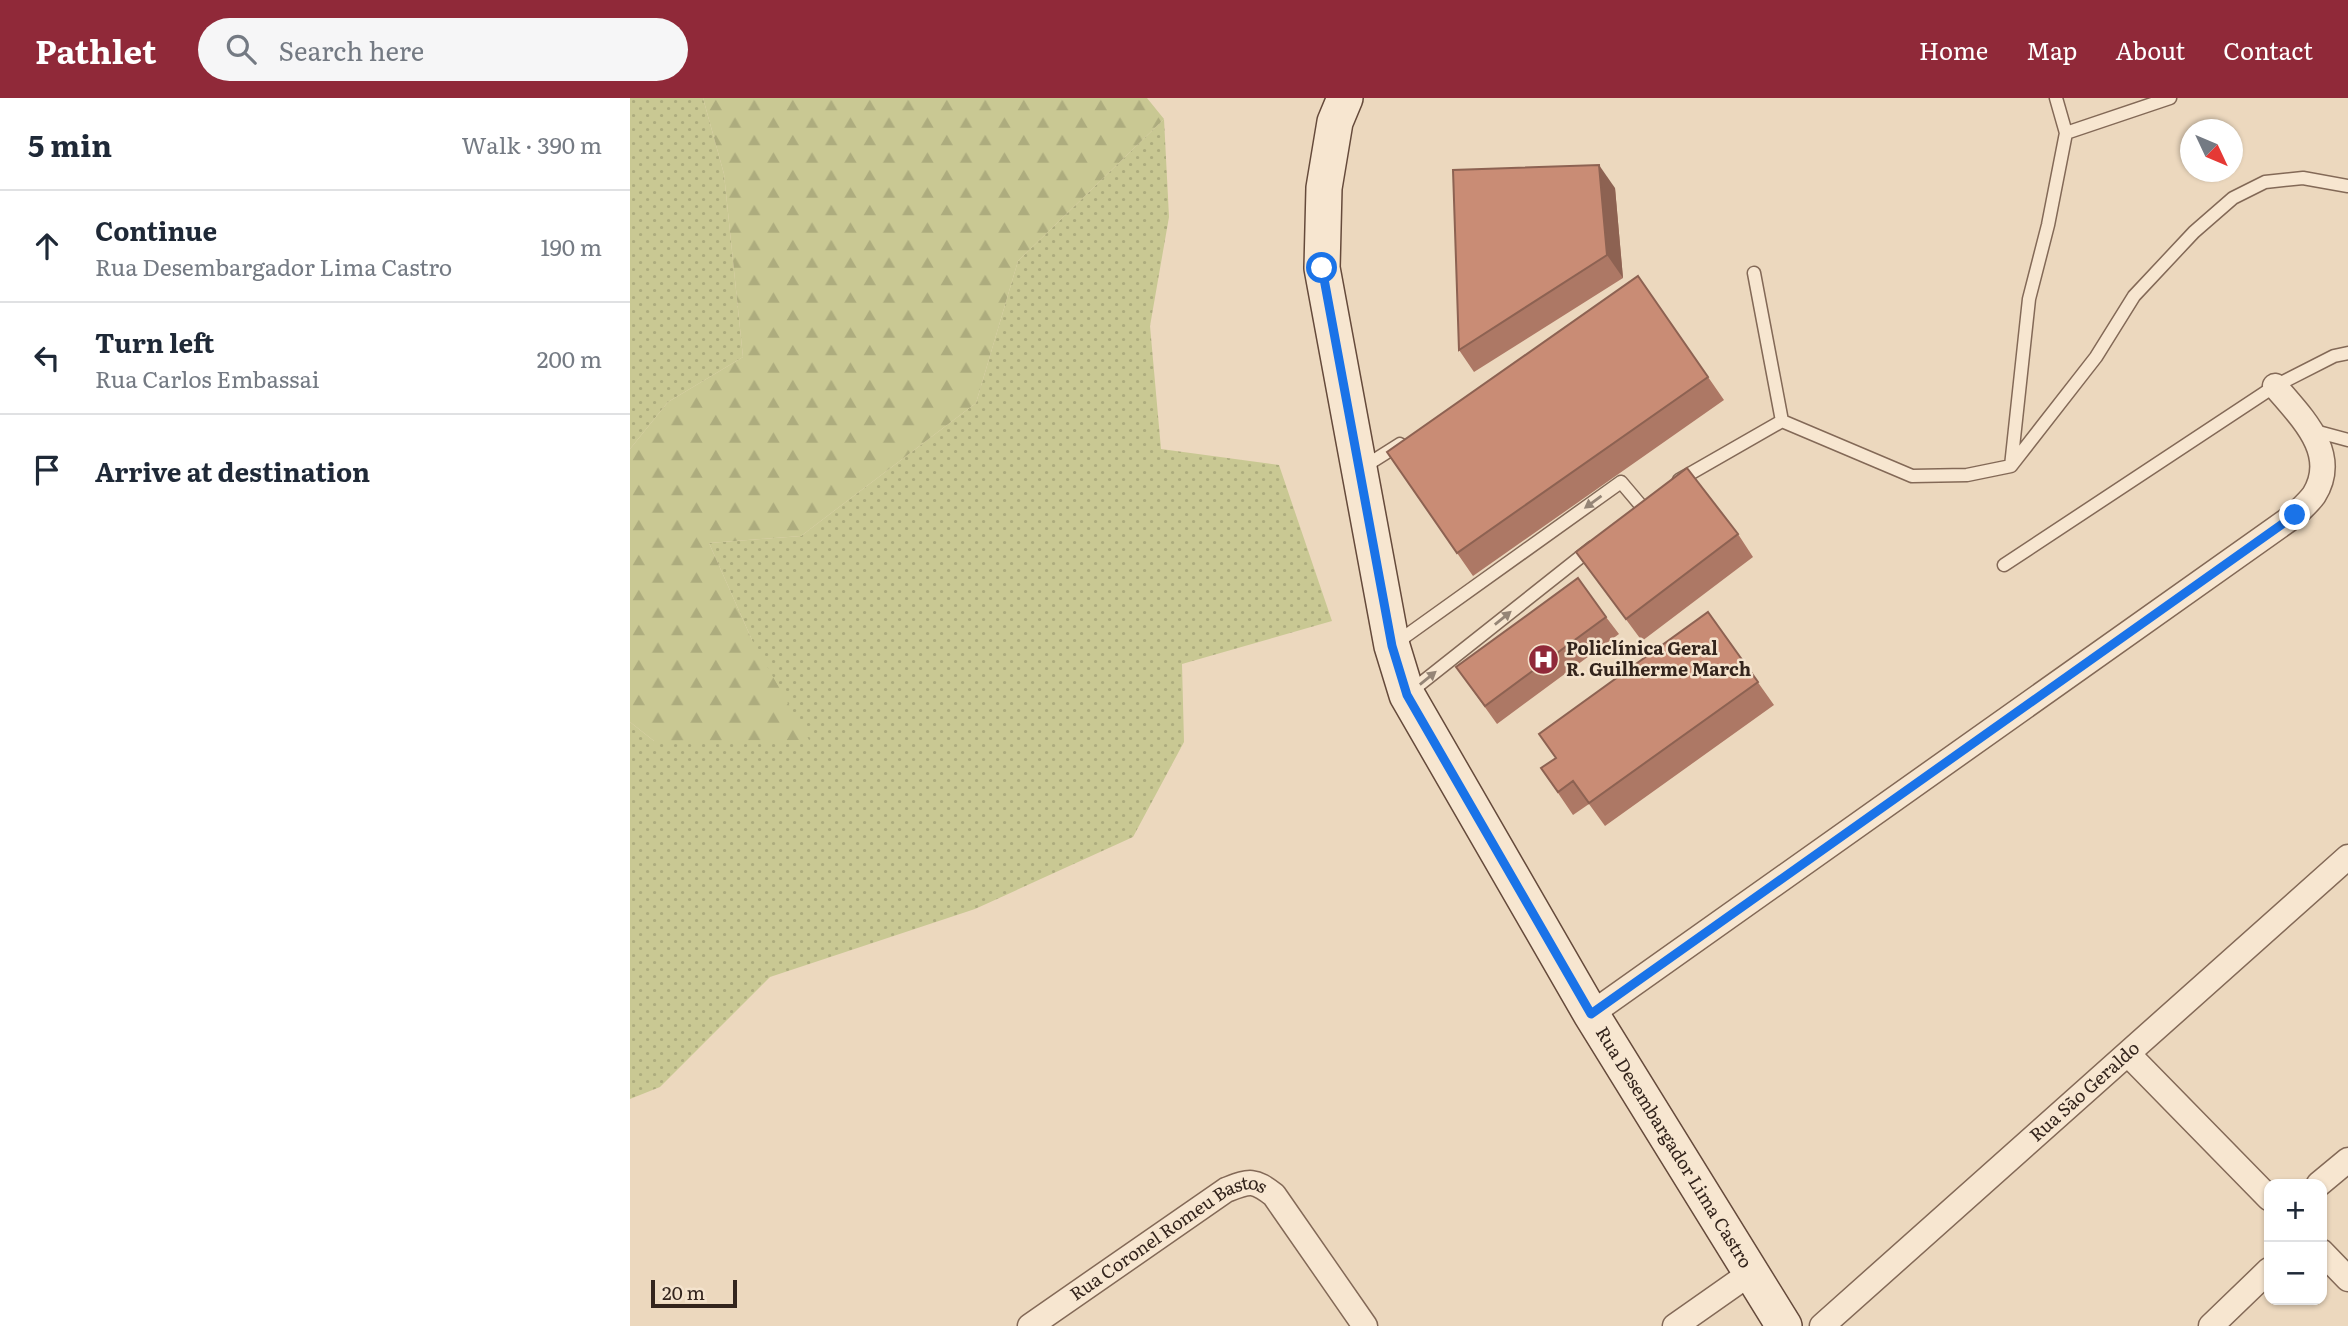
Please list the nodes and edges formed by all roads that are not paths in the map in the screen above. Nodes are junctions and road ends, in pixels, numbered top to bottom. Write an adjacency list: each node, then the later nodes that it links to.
1 (1345, 98): 14 (main road, Rua Desembargador Lima Castro)
2 (2056, 98): 4 (lane)
3 (2170, 98): 4 (lane)
4 (2066, 133): 13 (lane)
5 (2348, 186): 13 (lane)
6 (1754, 272): 9 (lane)
7 (2348, 353): 8 (lane)
8 (2275, 386): 10 (street); 16 (lane)
9 (1782, 421): 13 (lane); 17 (lane, one-way to 17)
10 (2311, 430): 11 (lane); 20 (street)
11 (2348, 440)
12 (1406, 441): 14 (lane)
13 (2011, 466)
14 (1359, 470): 17 (main road, Rua Desembargador Lima Castro)
15 (1601, 540): 18 (lane, one-way to 15)
16 (2004, 565)
17 (1392, 646): 18 (main road, Rua Desembargador Lima Castro)
18 (1407, 695): 20 (main road, Rua Desembargador Lima Castro)
19 (2348, 858): 21 (street, Rua São Geraldo)
20 (1591, 1014): 26 (main road, Rua Desembargador Lima Castro)
21 (2129, 1055): 24 (street); 33 (street, Rua São Geraldo)
22 (2348, 1160): 23 (street)
23 (2325, 1179)
24 (2264, 1193)
25 (2327, 1257): 28 (street)
26 (1752, 1272): 31 (street); 32 (main road, Rua Desembargador Lima Castro)
27 (2264, 1275): 34 (street)
28 (2348, 1279)
29 (1030, 1326): 30 (street, Rua Coronel Romeu Bastos)
30 (1365, 1326)
31 (1675, 1326)
32 (1784, 1326)
33 (1822, 1326)
34 (2211, 1326)

